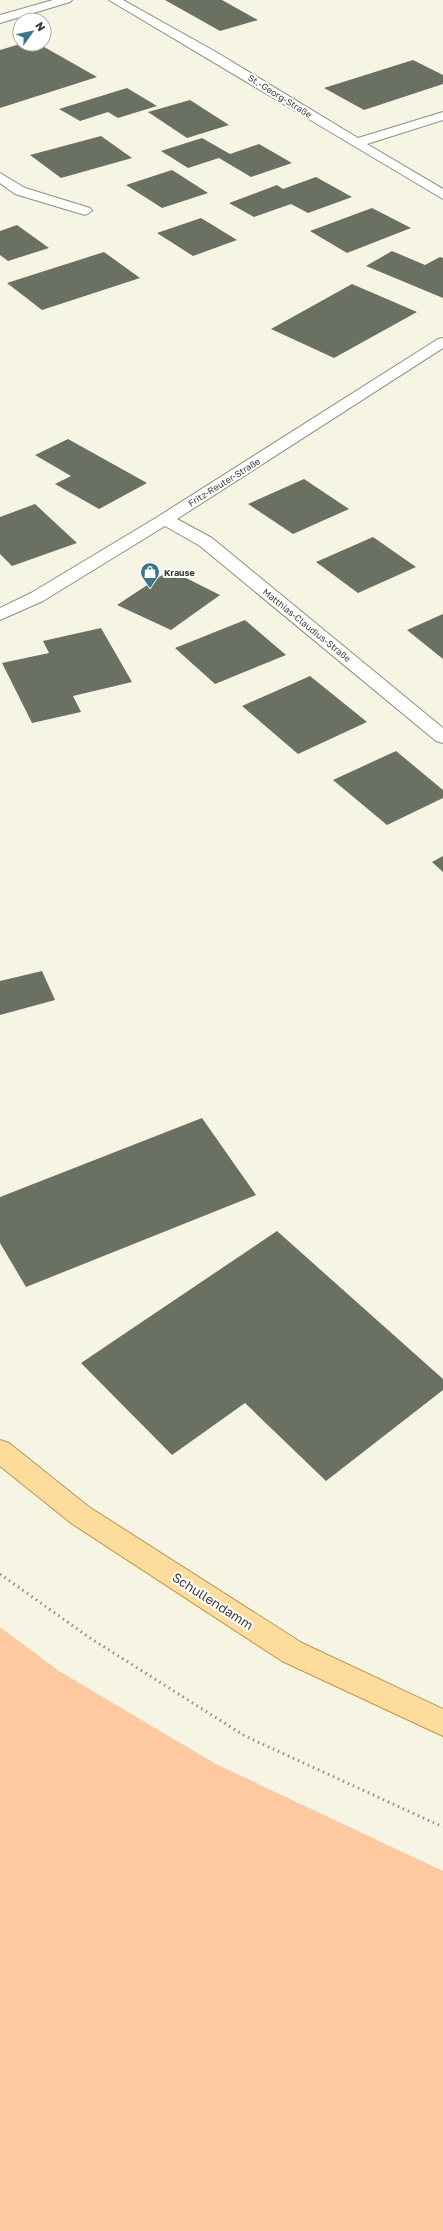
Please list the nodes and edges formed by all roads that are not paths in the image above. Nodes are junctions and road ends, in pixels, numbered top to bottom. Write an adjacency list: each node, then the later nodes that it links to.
1 (66, 0): 3 (street)
2 (115, 0): 5 (street, St.-Georg-Straße)
3 (0, 19)
4 (443, 116): 5 (street)
5 (356, 143): 7 (street, St.-Georg-Straße)
6 (0, 177): 8 (street)
7 (443, 195)
8 (85, 211)
9 (443, 342): 10 (street, Fritz-Reuter-Straße)
10 (165, 520): 11 (street, Fritz-Reuter-Straße); 12 (street, Matthias-Claudius-Straße)
11 (0, 615)
12 (443, 737)
13 (0, 1451): 14 (main road, Schullendamm)
14 (443, 1723)

